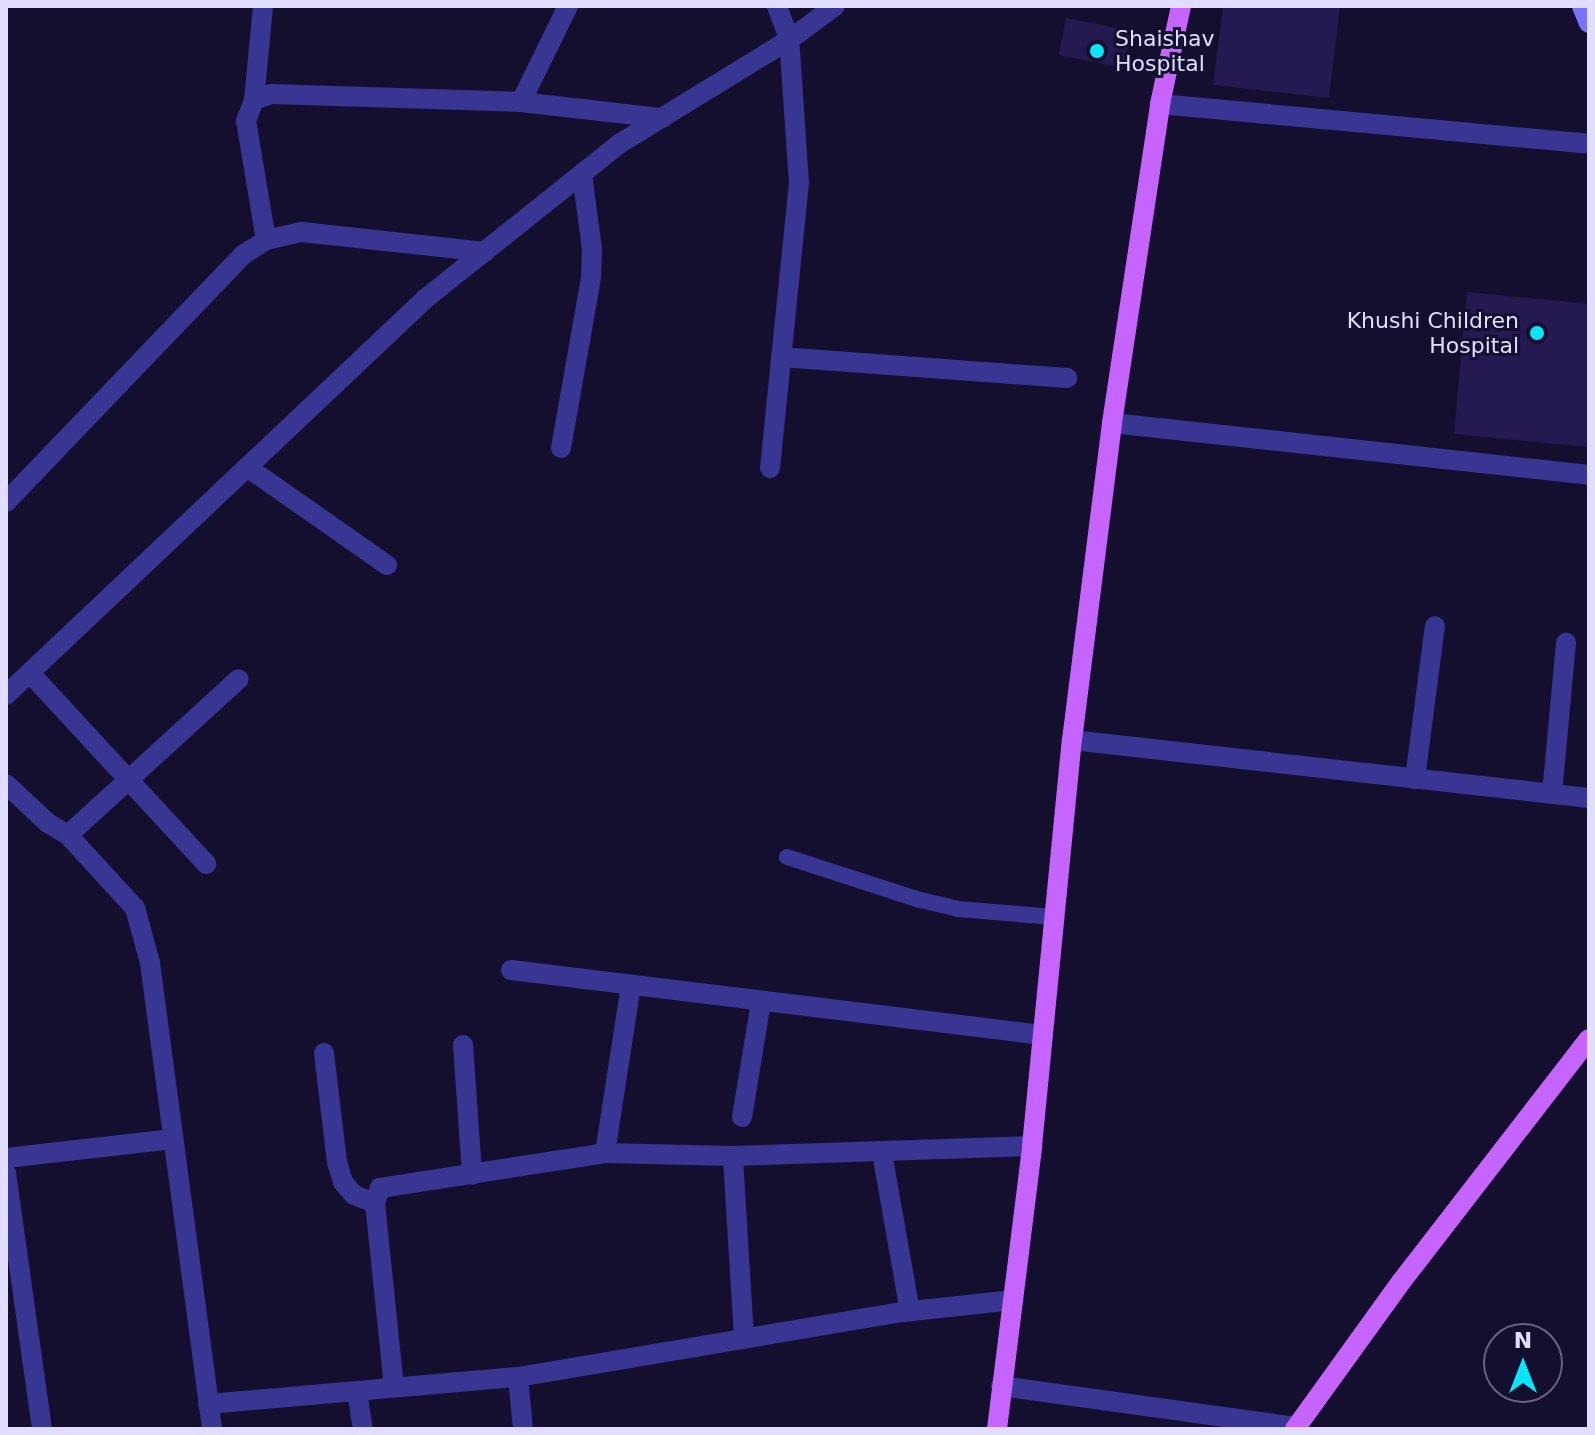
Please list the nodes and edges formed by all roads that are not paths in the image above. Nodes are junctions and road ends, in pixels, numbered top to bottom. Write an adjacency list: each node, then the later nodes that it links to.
1 (263, 6): 9 (street)
2 (568, 6): 10 (street)
3 (777, 6): 8 (street)
4 (835, 6): 8 (street)
5 (1181, 6): 11 (main road)
6 (1582, 6): 7 (street)
7 (1589, 23)
8 (789, 40): 12 (street); 17 (street)
9 (254, 100): 10 (street); 15 (street)
10 (521, 102): 12 (street)
11 (1160, 104): 13 (street); 19 (main road)
12 (662, 118): 14 (street)
13 (1589, 144)
14 (582, 174): 16 (street); 20 (street)
15 (266, 240): 16 (street); 24 (street)
16 (485, 252): 21 (street)
17 (781, 357): 18 (street); 22 (street)
18 (1067, 378)
19 (1112, 423): 23 (street); 30 (main road)
20 (561, 448)
21 (247, 467): 25 (street); 29 (street)
22 (770, 468)
23 (1589, 475)
24 (6, 502)
25 (387, 565)
26 (1435, 626): 31 (street)
27 (1566, 643): 34 (street)
28 (239, 679): 32 (street)
29 (14, 681): 32 (street)
30 (1072, 740): 31 (street); 39 (main road)
31 (1415, 779): 34 (street)
32 (130, 782): 36 (street); 38 (street)
33 (6, 784): 36 (street)
34 (1552, 794): 35 (street)
35 (1589, 798)
36 (68, 835): 48 (street)
37 (787, 857): 39 (lane)
38 (206, 864)
39 (1053, 917): 43 (main road)
40 (511, 970): 41 (street)
41 (631, 985): 42 (street); 50 (street)
42 (761, 1002): 43 (street); 47 (street)
43 (1043, 1035): 49 (main road)
44 (1589, 1039): 65 (main road)
45 (463, 1045): 55 (street)
46 (324, 1053): 56 (street)
47 (742, 1117)
48 (173, 1139): 53 (street); 64 (street)
49 (1032, 1146): 51 (street); 57 (main road)
50 (605, 1153): 52 (street); 55 (street)
51 (882, 1153): 52 (street); 58 (street)
52 (733, 1156): 59 (street)
53 (6, 1158)
54 (6, 1173): 66 (street)
55 (472, 1175): 56 (street)
56 (375, 1203): 62 (street)
57 (1013, 1300): 58 (street); 61 (main road)
58 (910, 1312): 59 (street)
59 (744, 1338): 60 (street)
60 (518, 1377): 62 (street); 69 (street)
61 (1001, 1386): 65 (street); 70 (main road)
62 (394, 1387): 63 (street)
63 (357, 1392): 64 (street); 68 (street)
64 (208, 1404): 67 (street)
65 (1296, 1428)
66 (42, 1429)
67 (212, 1429)
68 (363, 1429)
69 (523, 1429)
70 (997, 1429)

